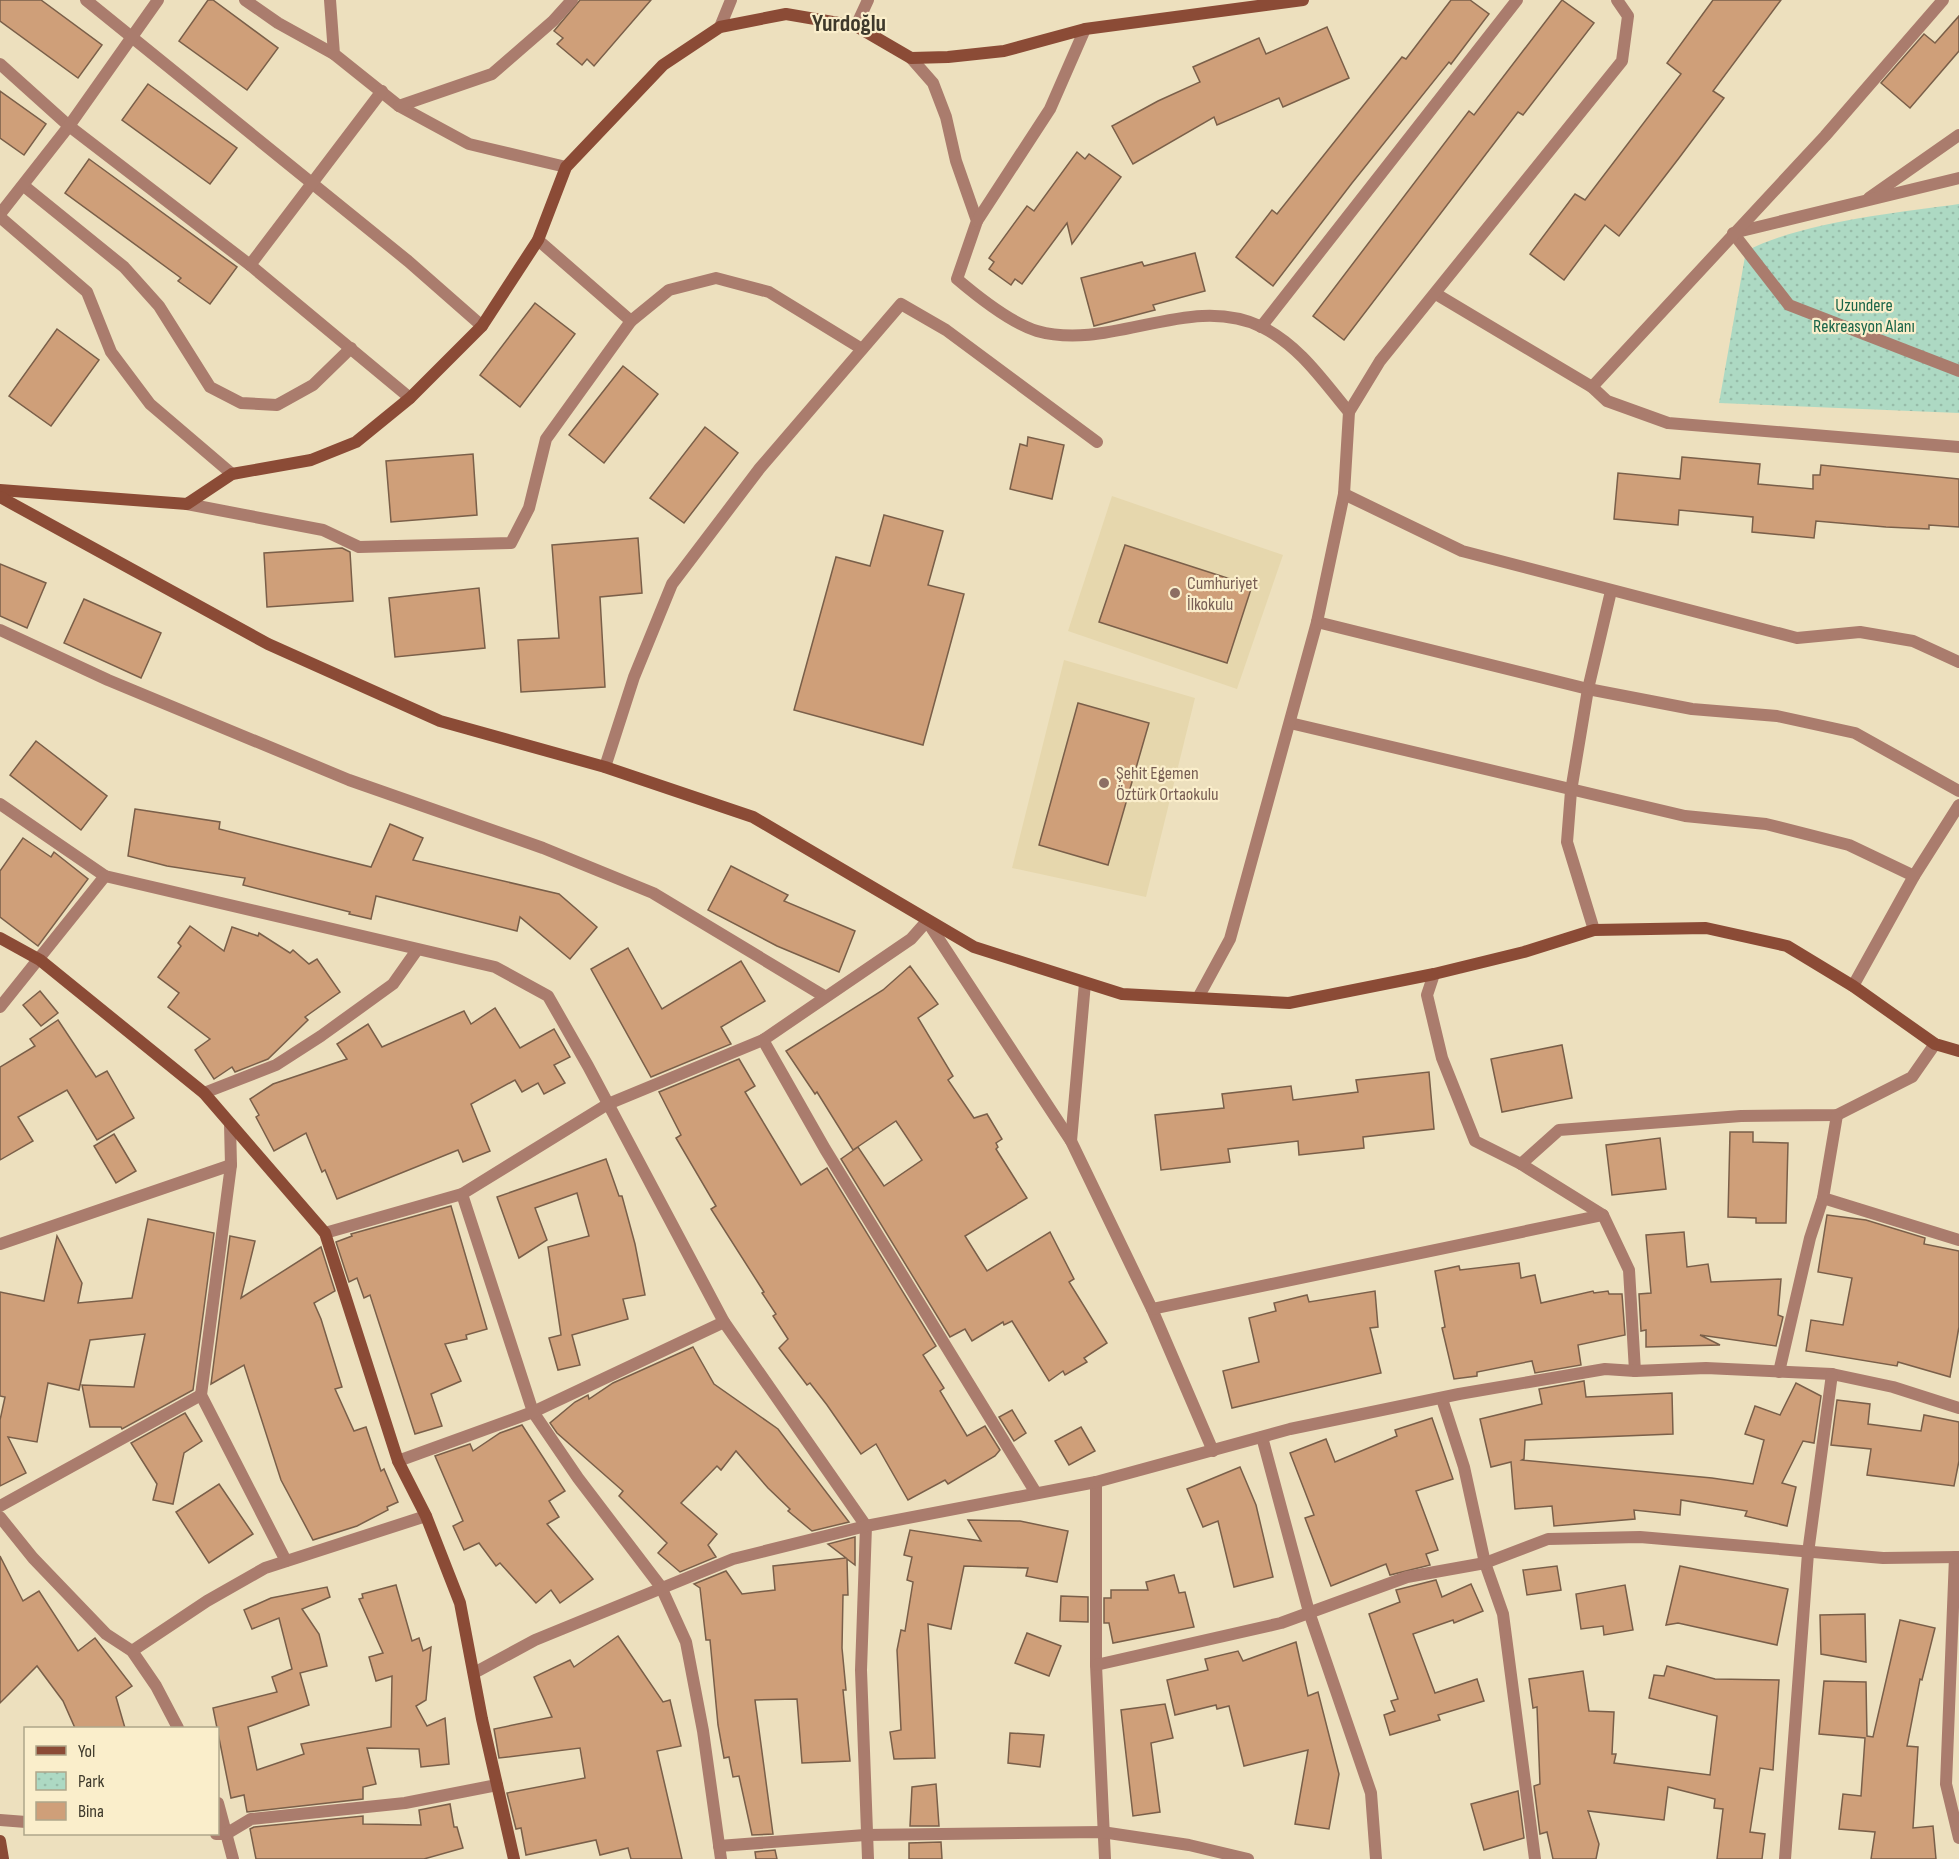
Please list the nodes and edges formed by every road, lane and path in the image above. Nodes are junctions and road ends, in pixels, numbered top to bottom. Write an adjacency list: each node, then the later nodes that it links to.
1 (86, 0): 15 (street)
2 (158, 0): 15 (street)
3 (245, 0): 16 (street)
4 (330, 0): 16 (street)
5 (572, 0): 20 (street)
6 (731, 0): 13 (street)
7 (868, 0): 12 (street)
8 (1304, 0): 14 (street)
9 (1517, 0): 36 (street)
10 (1617, 0): 33 (street)
11 (1943, 0): 30 (street)
12 (856, 26): 13 (street); 17 (street)
13 (720, 27): 23 (street)
14 (1085, 29): 17 (street); 29 (street)
15 (133, 36): 21 (street); 25 (street)
16 (334, 54): 19 (street)
17 (911, 58): 29 (street)
18 (0, 63): 21 (street)
19 (382, 91): 20 (street); 25 (street)
20 (399, 106): 23 (street)
21 (69, 126): 26 (street); 32 (street)
22 (1959, 135): 27 (street)
23 (566, 167): 31 (street)
24 (1959, 178): 27 (street)
25 (312, 185): 32 (street); 35 (street)
26 (24, 186): 28 (street); 37 (street)
27 (1869, 198): 30 (street)
28 (0, 215): 45 (street)
29 (977, 221): 36 (street)
30 (1733, 233): 39 (street); 40 (street)
31 (538, 240): 34 (street); 35 (street)
32 (250, 265): 37 (street)
33 (1436, 294): 40 (street); 42 (street)
34 (631, 321): 38 (street); 49 (street)
35 (482, 326): 41 (street)
36 (1261, 327): 42 (street)
37 (351, 348): 41 (street)
38 (862, 350): 43 (street); 56 (street)
39 (1959, 371)
40 (1592, 387): 44 (street)
41 (410, 399): 45 (street)
42 (1349, 412): 47 (street)
43 (1097, 442)
44 (1959, 447)
45 (232, 474): 49 (street)
46 (0, 490): 49 (street)
47 (1344, 494): 50 (street); 51 (street)
48 (0, 497): 56 (street)
49 (187, 504)
50 (1611, 591): 53 (street); 54 (street)
51 (1317, 622): 54 (street); 55 (street)
52 (0, 630): 71 (street)
53 (1959, 662)
54 (1588, 689): 57 (street); 58 (street)
55 (1290, 723): 57 (street); 72 (street)
56 (605, 767): 63 (street)
57 (1571, 791): 62 (street); 64 (street)
58 (1959, 791)
59 (0, 804): 61 (street)
60 (1959, 805): 62 (street)
61 (105, 876): 66 (street); 67 (street)
62 (1914, 876): 70 (street)
63 (927, 921): 69 (street); 71 (street); 81 (street)
64 (1594, 930): 68 (street); 70 (street)
65 (0, 938): 67 (street)
66 (417, 950): 77 (street); 78 (street)
67 (40, 960): 73 (street); 77 (street)
68 (1434, 974): 72 (street); 82 (street)
69 (1085, 983): 72 (street); 81 (street)
70 (1853, 986): 75 (street)
71 (824, 996): 74 (street)
72 (1198, 996)
73 (0, 1007)
74 (763, 1040): 78 (street); 103 (street)
75 (1935, 1044): 76 (street); 79 (street)
76 (1959, 1051)
77 (204, 1093): 80 (street)
78 (608, 1104): 84 (street); 91 (street)
79 (1837, 1116): 82 (street); 85 (street)
80 (230, 1124): 83 (street); 87 (street)
81 (1071, 1141): 90 (street)
82 (1521, 1164): 86 (street)
83 (231, 1165): 89 (street); 95 (street)
84 (462, 1194): 87 (street); 98 (street)
85 (1823, 1198): 88 (street); 93 (street)
86 (1603, 1215): 90 (street); 92 (street)
87 (325, 1233): 101 (street)
88 (1959, 1239)
89 (0, 1244)
90 (1152, 1308): 100 (street)
91 (723, 1322): 98 (street); 107 (street)
92 (1635, 1371): 93 (street); 96 (street)
93 (1779, 1372): 94 (street)
94 (1832, 1374): 97 (street); 108 (street)
95 (201, 1395): 104 (street); 110 (street)
96 (1442, 1399): 99 (street); 111 (street)
97 (1959, 1407)
98 (533, 1412): 101 (street); 112 (street)
99 (1262, 1437): 100 (street); 113 (street)
100 (1213, 1451): 102 (street)
101 (398, 1461): 106 (street)
102 (1096, 1482): 103 (street); 115 (street)
103 (1036, 1493): 107 (street)
104 (0, 1506)
105 (0, 1516): 114 (street)
106 (426, 1516): 110 (street); 116 (street)
107 (866, 1526): 112 (street); 125 (street)
108 (1808, 1553): 109 (street); 111 (street); 138 (street)
109 (1957, 1557): 122 (street)
110 (286, 1561): 114 (street)
111 (1485, 1563): 113 (street); 137 (street)
112 (661, 1587): 116 (street); 128 (street)
113 (1309, 1611): 115 (street); 136 (street)
114 (132, 1651): 117 (street)
115 (1096, 1665): 123 (street)
116 (474, 1673): 118 (street)
117 (177, 1727)
118 (497, 1785): 124 (street); 131 (street)
119 (219, 1813): 124 (street)
120 (0, 1821): 121 (street)
121 (24, 1822)
122 (1958, 1822): 126 (street)
123 (1102, 1832): 125 (street); 134 (street); 135 (street)
124 (221, 1834): 130 (street)
125 (866, 1835): 128 (street); 133 (street)
126 (1959, 1838)
127 (0, 1841): 129 (street)
128 (719, 1846): 132 (street)
129 (3, 1859)
130 (233, 1859)
131 (514, 1859)
132 (721, 1859)
133 (868, 1859)
134 (1106, 1859)
135 (1248, 1859)
136 (1376, 1859)
137 (1534, 1859)
138 (1785, 1859)

